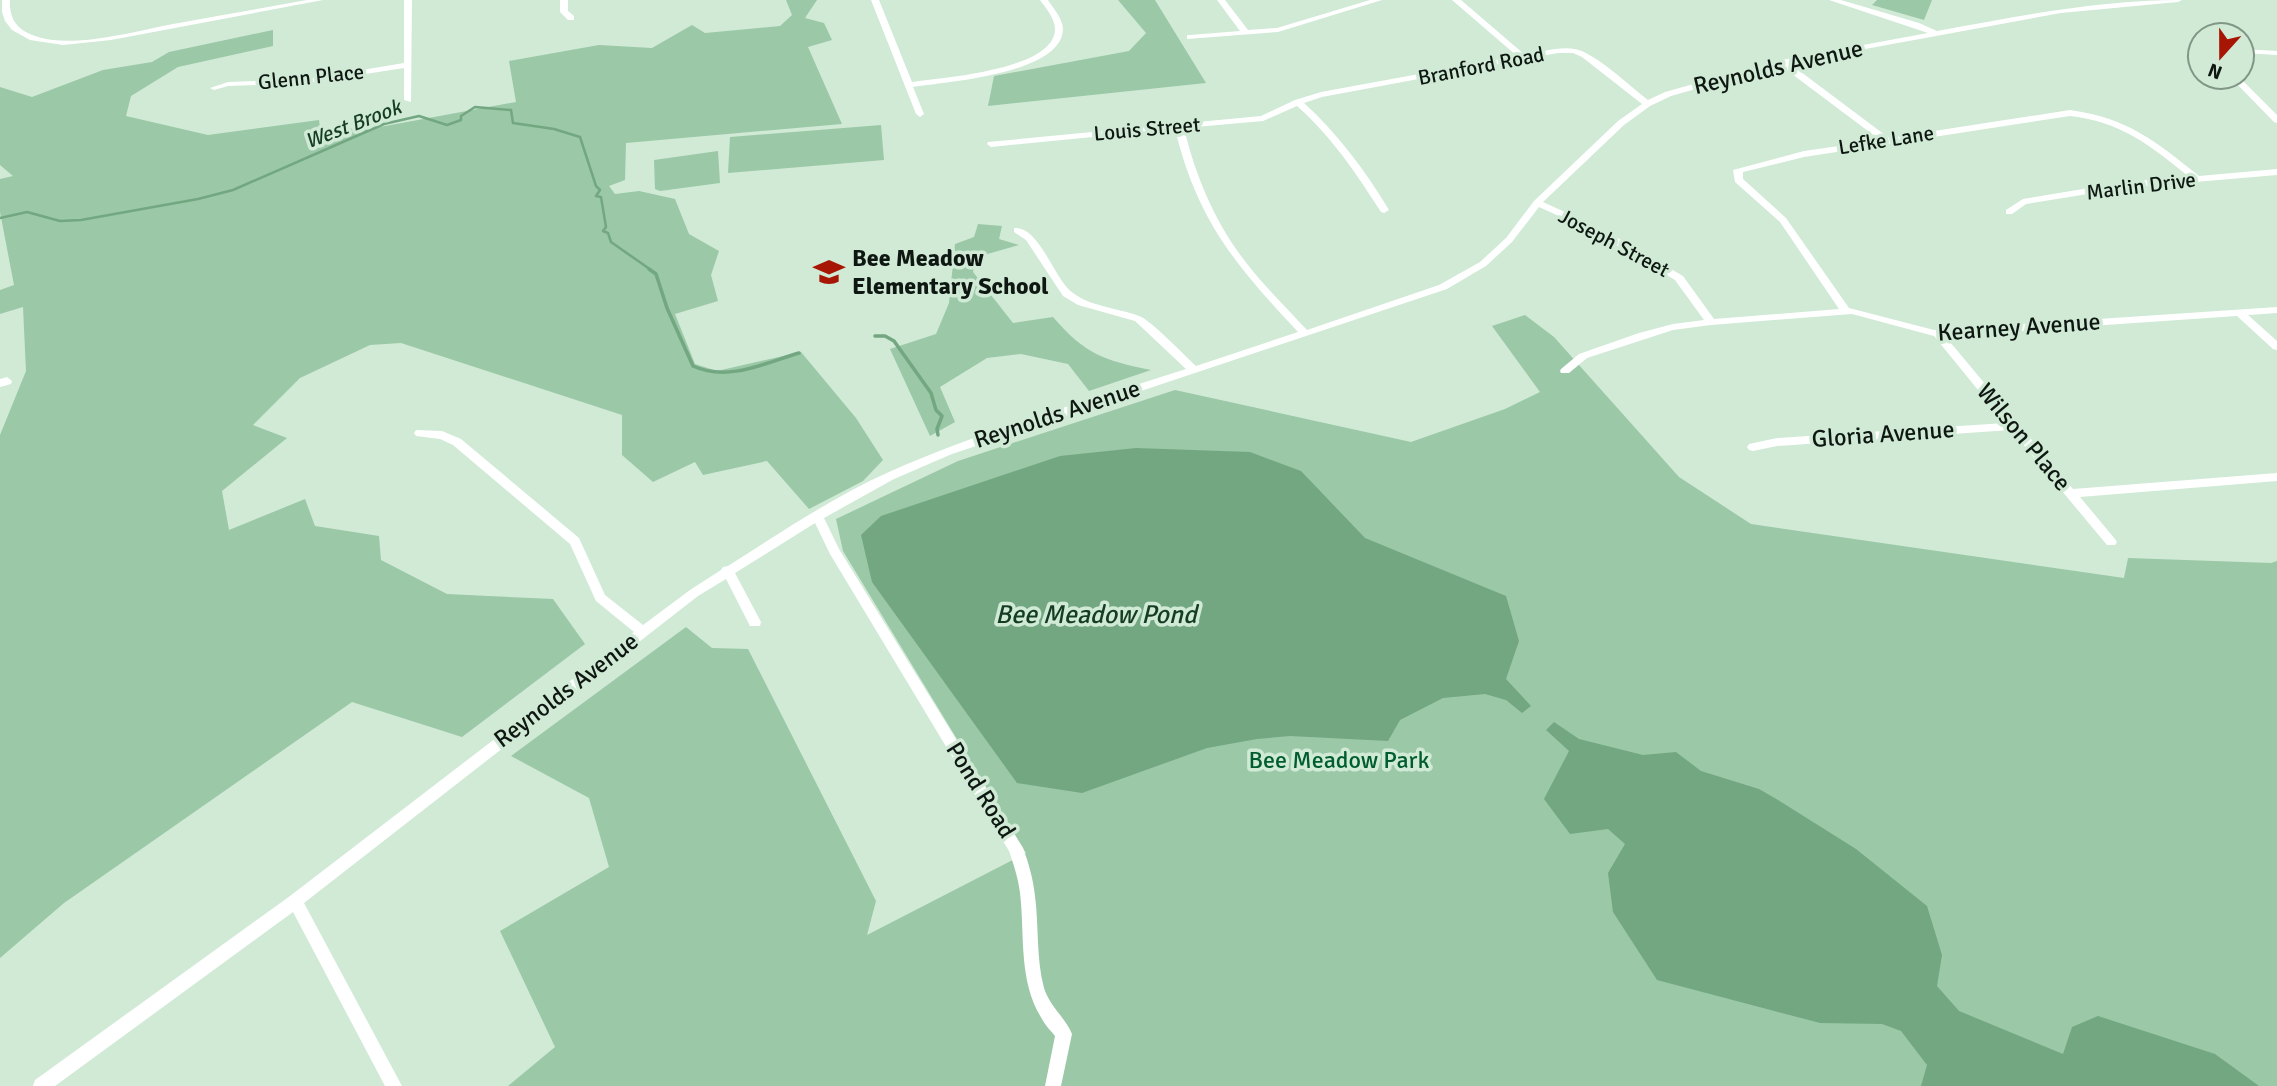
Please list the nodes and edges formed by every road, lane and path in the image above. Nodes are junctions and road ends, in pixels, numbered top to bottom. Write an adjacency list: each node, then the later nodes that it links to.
1 (6, 0): 2 (street)
2 (319, 0)
3 (408, 0): 20 (street)
4 (564, 0): 12 (street)
5 (875, 0): 21 (street)
6 (1045, 0): 21 (street)
7 (1221, 0): 13 (street)
8 (1378, 0): 13 (street)
9 (1456, 0): 18 (street)
10 (1833, 0): 14 (street)
11 (2178, 0): 14 (street, Reynolds Avenue)
12 (571, 18)
13 (1246, 33): 15 (street)
14 (1936, 34): 19 (street, Reynolds Avenue)
15 (1190, 37)
16 (2256, 52): 17 (street)
17 (2277, 53)
18 (1524, 58): 25 (street, Branford Road); 26 (street, Branford Road)
19 (1782, 62): 26 (street, Reynolds Avenue); 30 (street)
20 (408, 65): 22 (street, Glenn Place); 24 (street)
21 (909, 85): 27 (street)
22 (214, 88)
23 (2248, 91): 28 (street)
24 (408, 100)
25 (1298, 102): 29 (street, Louis Street); 35 (street)
26 (1647, 104): 34 (street, Reynolds Avenue)
27 (920, 114)
28 (2277, 120)
29 (1179, 127): 31 (street, Louis Street); 42 (street)
30 (1886, 140): 33 (street, Lefke Lane); 39 (street, Lefke Lane)
31 (991, 144)
32 (2277, 172): 33 (street, Marlin Drive)
33 (2197, 179): 36 (street, Marlin Drive)
34 (1537, 204): 41 (street, Joseph Street); 42 (street, Reynolds Avenue)
35 (1384, 210)
36 (2008, 212)
37 (1017, 230): 45 (street)
38 (2277, 310): 40 (street, Kearney Avenue)
39 (1846, 311): 41 (street, Kearney Avenue); 43 (street, Kearney Avenue)
40 (2239, 312): 43 (street, Kearney Avenue); 44 (street)
41 (1711, 322): 46 (street, Kearney Avenue)
42 (1304, 333): 45 (street, Reynolds Avenue)
43 (1937, 333): 47 (street, Wilson Place)
44 (2277, 347)
45 (1193, 369): 52 (street, Reynolds Avenue)
46 (1565, 371)
47 (2013, 426): 49 (street, Gloria Avenue); 51 (street, Wilson Place)
48 (420, 433): 56 (street)
49 (1753, 447)
50 (2277, 477): 51 (street)
51 (2071, 492): 53 (street, Wilson Place)
52 (817, 516): 54 (street, Reynolds Avenue); 60 (street, Pond Road)
53 (2111, 542)
54 (727, 570): 55 (street); 56 (street, Reynolds Avenue)
55 (755, 622)
56 (642, 632): 57 (street, Reynolds Avenue)
57 (295, 901): 58 (street, Reynolds Avenue); 59 (street)
58 (41, 1086)
59 (394, 1086)
60 (1054, 1086)

